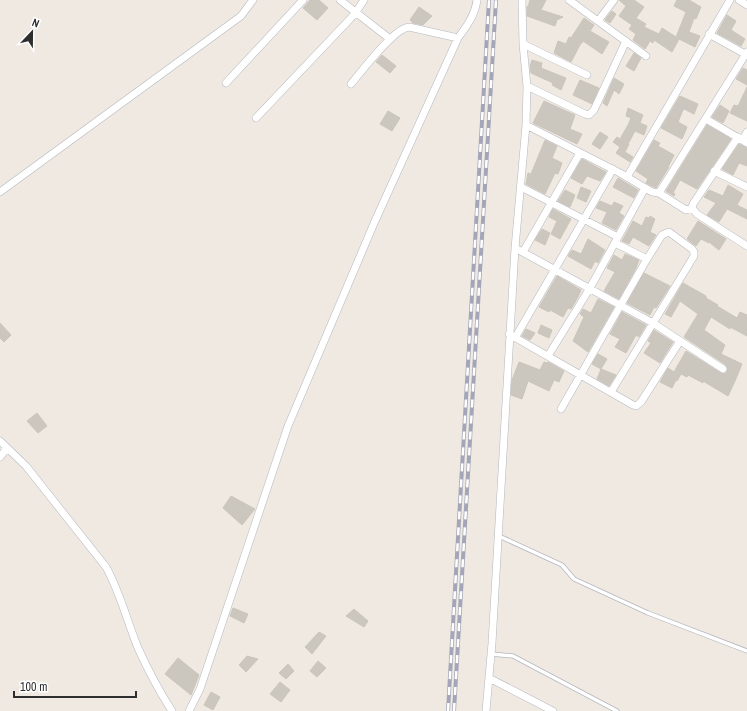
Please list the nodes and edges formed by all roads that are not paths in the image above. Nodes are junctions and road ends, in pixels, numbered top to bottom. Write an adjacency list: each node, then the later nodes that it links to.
1 (253, 0): 37 (street)
2 (303, 0): 22 (street)
3 (340, 0): 12 (street)
4 (364, 0): 12 (street)
5 (477, 0): 15 (street)
6 (522, 0): 18 (street)
7 (569, 0): 13 (street)
8 (614, 0): 13 (street)
9 (730, 0): 14 (street)
10 (739, 0): 11 (street)
11 (747, 5)
12 (356, 12): 16 (street); 25 (street)
13 (598, 21): 17 (street)
14 (709, 34): 19 (street); 33 (street)
15 (458, 38): 16 (street); 66 (street)
16 (390, 40): 23 (street)
17 (626, 41): 20 (street); 24 (street)
18 (523, 44): 21 (street); 24 (street)
19 (746, 53): 26 (street)
20 (646, 56)
21 (587, 74)
22 (226, 83)
23 (351, 84)
24 (527, 86): 27 (street)
25 (256, 118)
26 (706, 119): 29 (street); 38 (street)
27 (526, 125): 30 (street); 34 (street)
28 (747, 132): 29 (street)
29 (742, 140): 32 (street)
30 (580, 153): 31 (street); 39 (street)
31 (613, 169): 33 (street); 41 (street)
32 (714, 171): 35 (street); 40 (street)
33 (626, 177): 36 (street)
34 (521, 187): 39 (street); 44 (street)
35 (747, 187)
36 (645, 188): 38 (street); 42 (street)
37 (0, 192)
38 (659, 194): 40 (street)
39 (552, 203): 41 (street); 45 (street)
40 (692, 208): 43 (street)
41 (584, 219): 42 (street); 47 (street)
42 (616, 240): 46 (street); 48 (street)
43 (747, 246)
44 (515, 248): 45 (street); 51 (street)
45 (523, 252): 47 (street)
46 (647, 259): 49 (street); 50 (street)
47 (555, 269): 48 (street); 51 (street)
48 (590, 288): 49 (street); 53 (street)
49 (621, 305): 50 (street); 55 (street)
50 (653, 323): 52 (street); 56 (street)
51 (512, 336): 53 (street); 61 (street)
52 (680, 340): 54 (street); 56 (street)
53 (548, 356): 55 (street)
54 (723, 369)
55 (580, 375): 56 (street); 57 (street)
56 (611, 392)
57 (561, 409)
58 (0, 441): 59 (street)
59 (7, 448): 60 (street); 65 (street)
60 (0, 457)
61 (498, 535): 62 (lane); 63 (street)
62 (747, 651)
63 (491, 654): 64 (street); 69 (lane)
64 (489, 678): 67 (street); 68 (street)
65 (172, 711)
66 (189, 711)
67 (486, 711)
68 (553, 711)
69 (617, 711)

